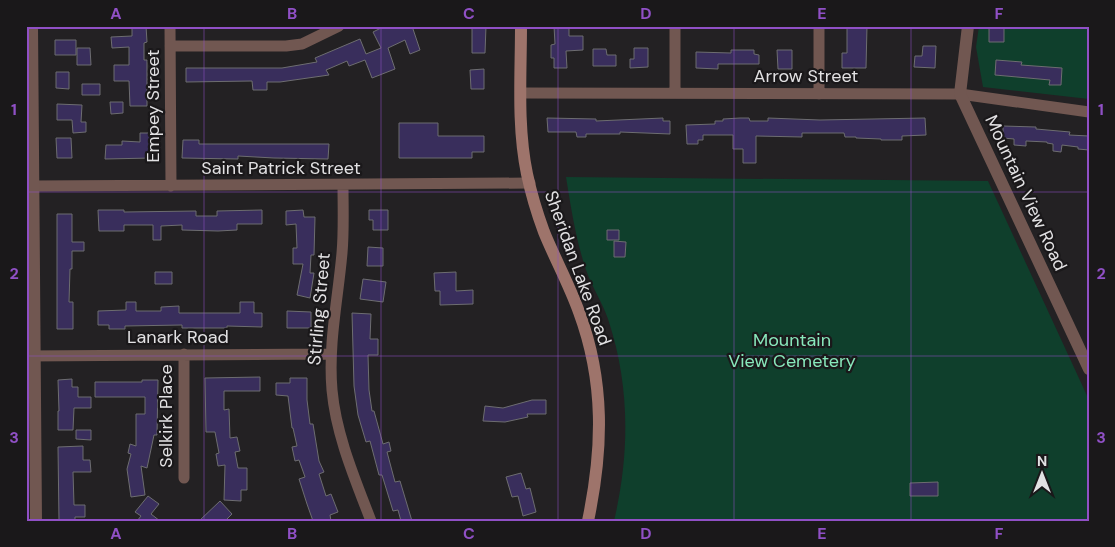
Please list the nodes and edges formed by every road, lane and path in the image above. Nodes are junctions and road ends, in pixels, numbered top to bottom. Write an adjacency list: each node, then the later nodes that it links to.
1 (32, 26): 16 (street)
2 (170, 26): 8 (street, Empey Street)
3 (338, 26): 8 (street)
4 (522, 26): 9 (main road, Sheridan Lake Road)
5 (675, 26): 10 (street)
6 (819, 26): 11 (street)
7 (968, 26): 12 (street)
8 (170, 46): 17 (street, Empey Street)
9 (521, 93): 10 (street, Arrow Street); 14 (main road, Sheridan Lake Road)
10 (675, 93): 11 (street, Arrow Street)
11 (820, 94): 12 (street, Arrow Street)
12 (960, 94): 13 (street, Arrow Street); 21 (street, Mountain View Road)
13 (1089, 112)
14 (530, 184): 15 (street, Saint Patrick Street); 25 (main road, Sheridan Lake Road)
15 (343, 185): 17 (street, Saint Patrick Street); 19 (street, Stirling Street)
16 (32, 186): 17 (street, Saint Patrick Street); 20 (street)
17 (171, 186)
18 (184, 354): 19 (street, Lanark Road); 20 (street, Lanark Road); 22 (street, Selkirk Place)
19 (330, 354): 24 (street, Stirling Street)
20 (31, 356): 23 (street)
21 (1089, 369)
22 (184, 478)
23 (36, 521)
24 (371, 521)
25 (588, 521)

